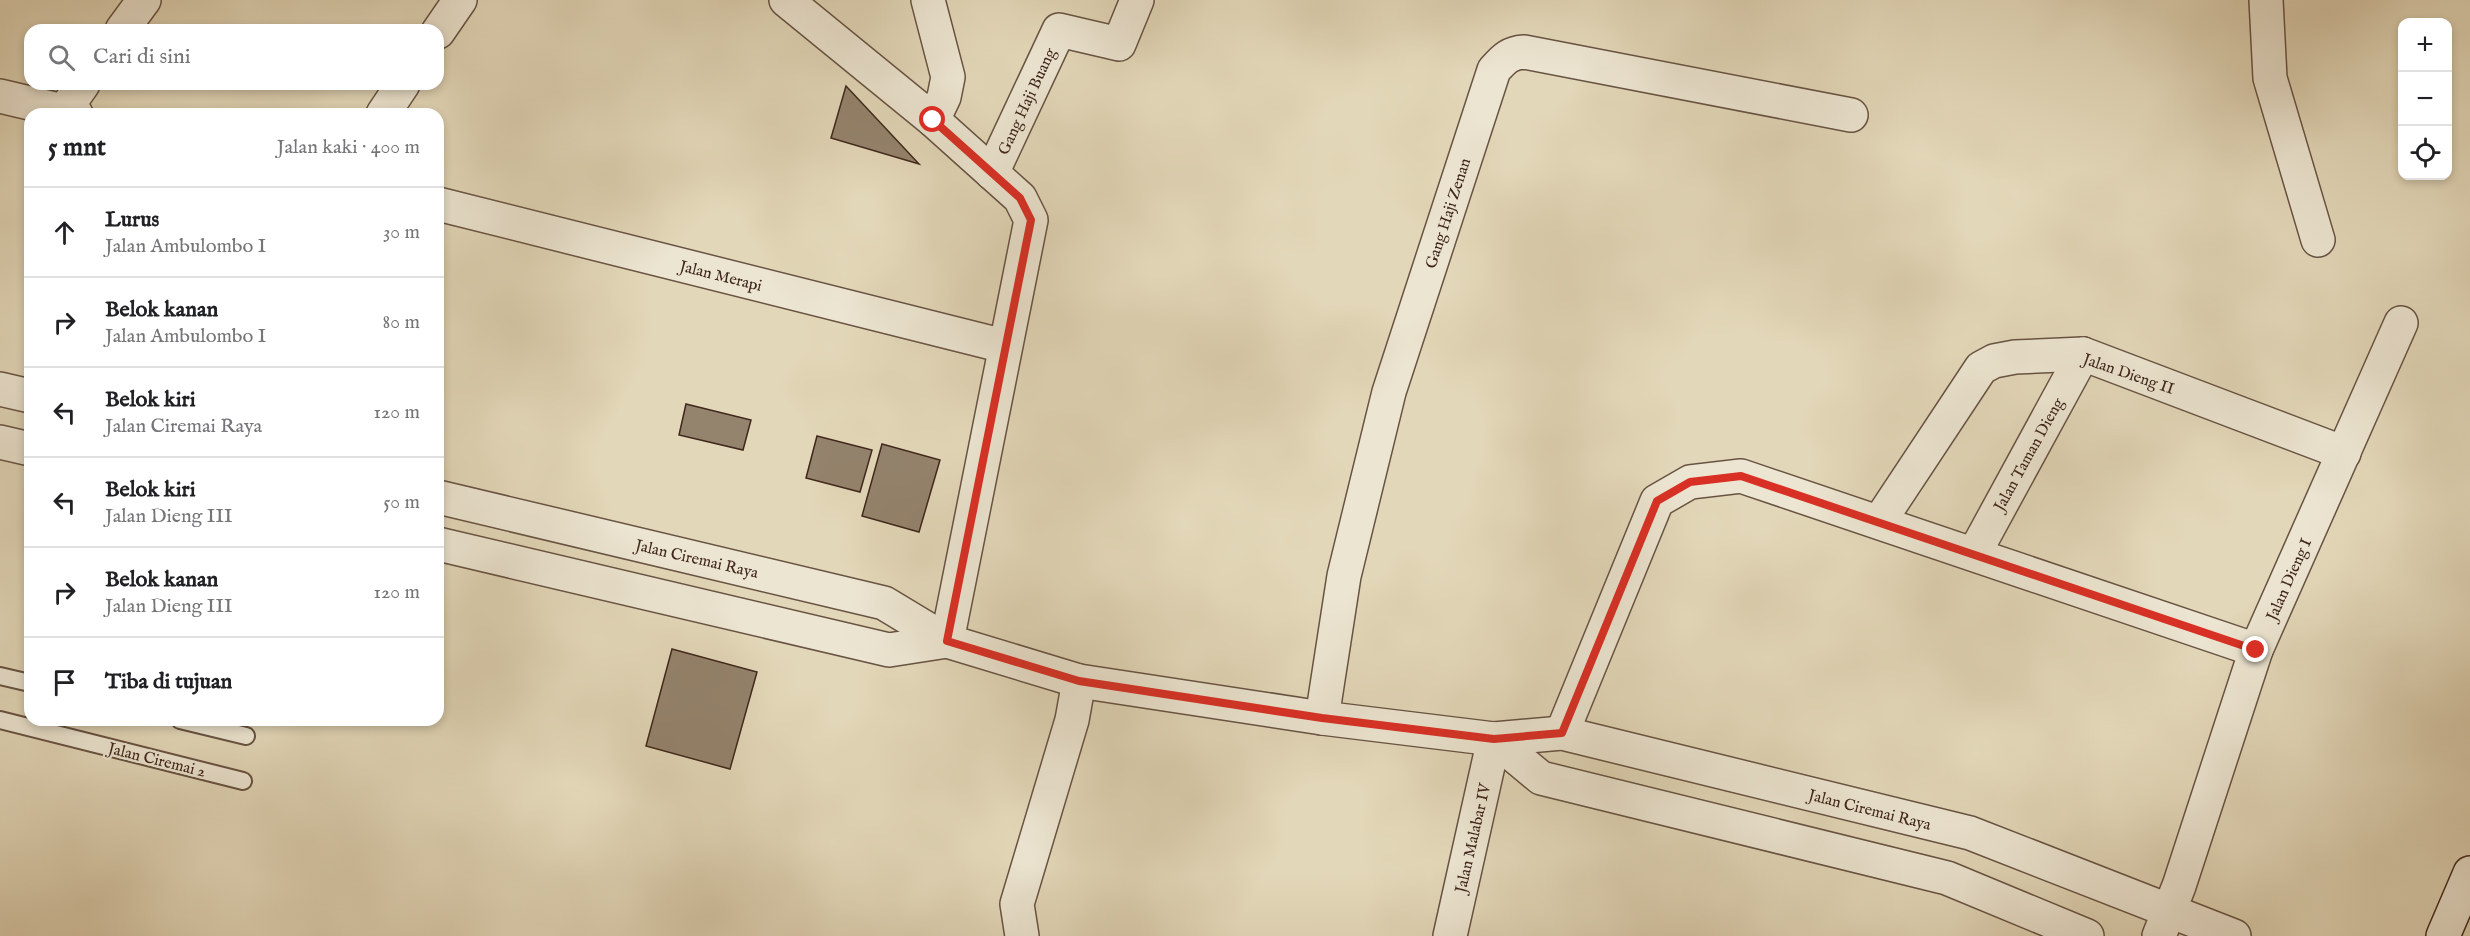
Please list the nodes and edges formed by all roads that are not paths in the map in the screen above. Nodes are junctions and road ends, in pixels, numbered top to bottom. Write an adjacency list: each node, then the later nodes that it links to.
1 (144, 0): 7 (street)
2 (460, 0): 8 (street)
3 (786, 0): 16 (street)
4 (927, 0): 16 (street)
5 (1137, 0): 17 (street, Gang Haji Buang)
6 (2266, 0): 19 (street)
7 (126, 24)
8 (444, 24)
9 (80, 90): 13 (street)
10 (400, 90): 14 (street)
11 (0, 96): 12 (street)
12 (52, 108)
13 (72, 108)
14 (387, 108)
15 (1851, 115): 37 (street, Gang Haji Zenan)
16 (933, 120): 17 (street)
17 (992, 173): 21 (street)
18 (444, 206): 21 (street, Jalan Merapi)
19 (2318, 240)
20 (2401, 322): 27 (street, Jalan Dieng I)
21 (1004, 346): 32 (street)
22 (2083, 354): 27 (street, Jalan Dieng II); 29 (street, Jalan Dieng II); 31 (street, Jalan Taman Dieng)
23 (0, 389): 24 (street)
24 (24, 395)
25 (0, 442): 26 (street)
26 (24, 448)
27 (2344, 453): 33 (street, Jalan Dieng I)
28 (444, 498): 32 (street, Jalan Ciremai Raya)
29 (1879, 522): 31 (street); 40 (street)
30 (444, 545): 32 (street, Jalan Ciremai Raya)
31 (1974, 554): 33 (street)
32 (947, 641): 35 (street, Jalan Ciremai Raya)
33 (2256, 650): 47 (street, Jalan Dieng I)
34 (0, 676): 36 (lane)
35 (1079, 681): 37 (street, Jalan Ciremai Raya); 48 (street)
36 (24, 682)
37 (1322, 718): 42 (street, Jalan Ciremai Raya)
38 (0, 720): 43 (lane, Jalan Ciremai 2)
39 (205, 726): 41 (lane)
40 (1562, 733): 42 (street, Jalan Ciremai Raya); 44 (street, Jalan Ciremai Raya)
41 (246, 736)
42 (1494, 739): 45 (street); 49 (street, Jalan Malabar IV)
43 (243, 781)
44 (1895, 815): 45 (street); 47 (street, Jalan Ciremai Raya)
45 (1878, 859): 50 (street)
46 (2470, 873): 52 (street)
47 (2165, 923): 51 (street, Jalan Ciremai Raya)
48 (1022, 936)
49 (1450, 936)
50 (2087, 936)
51 (2234, 936)
52 (2443, 936)

